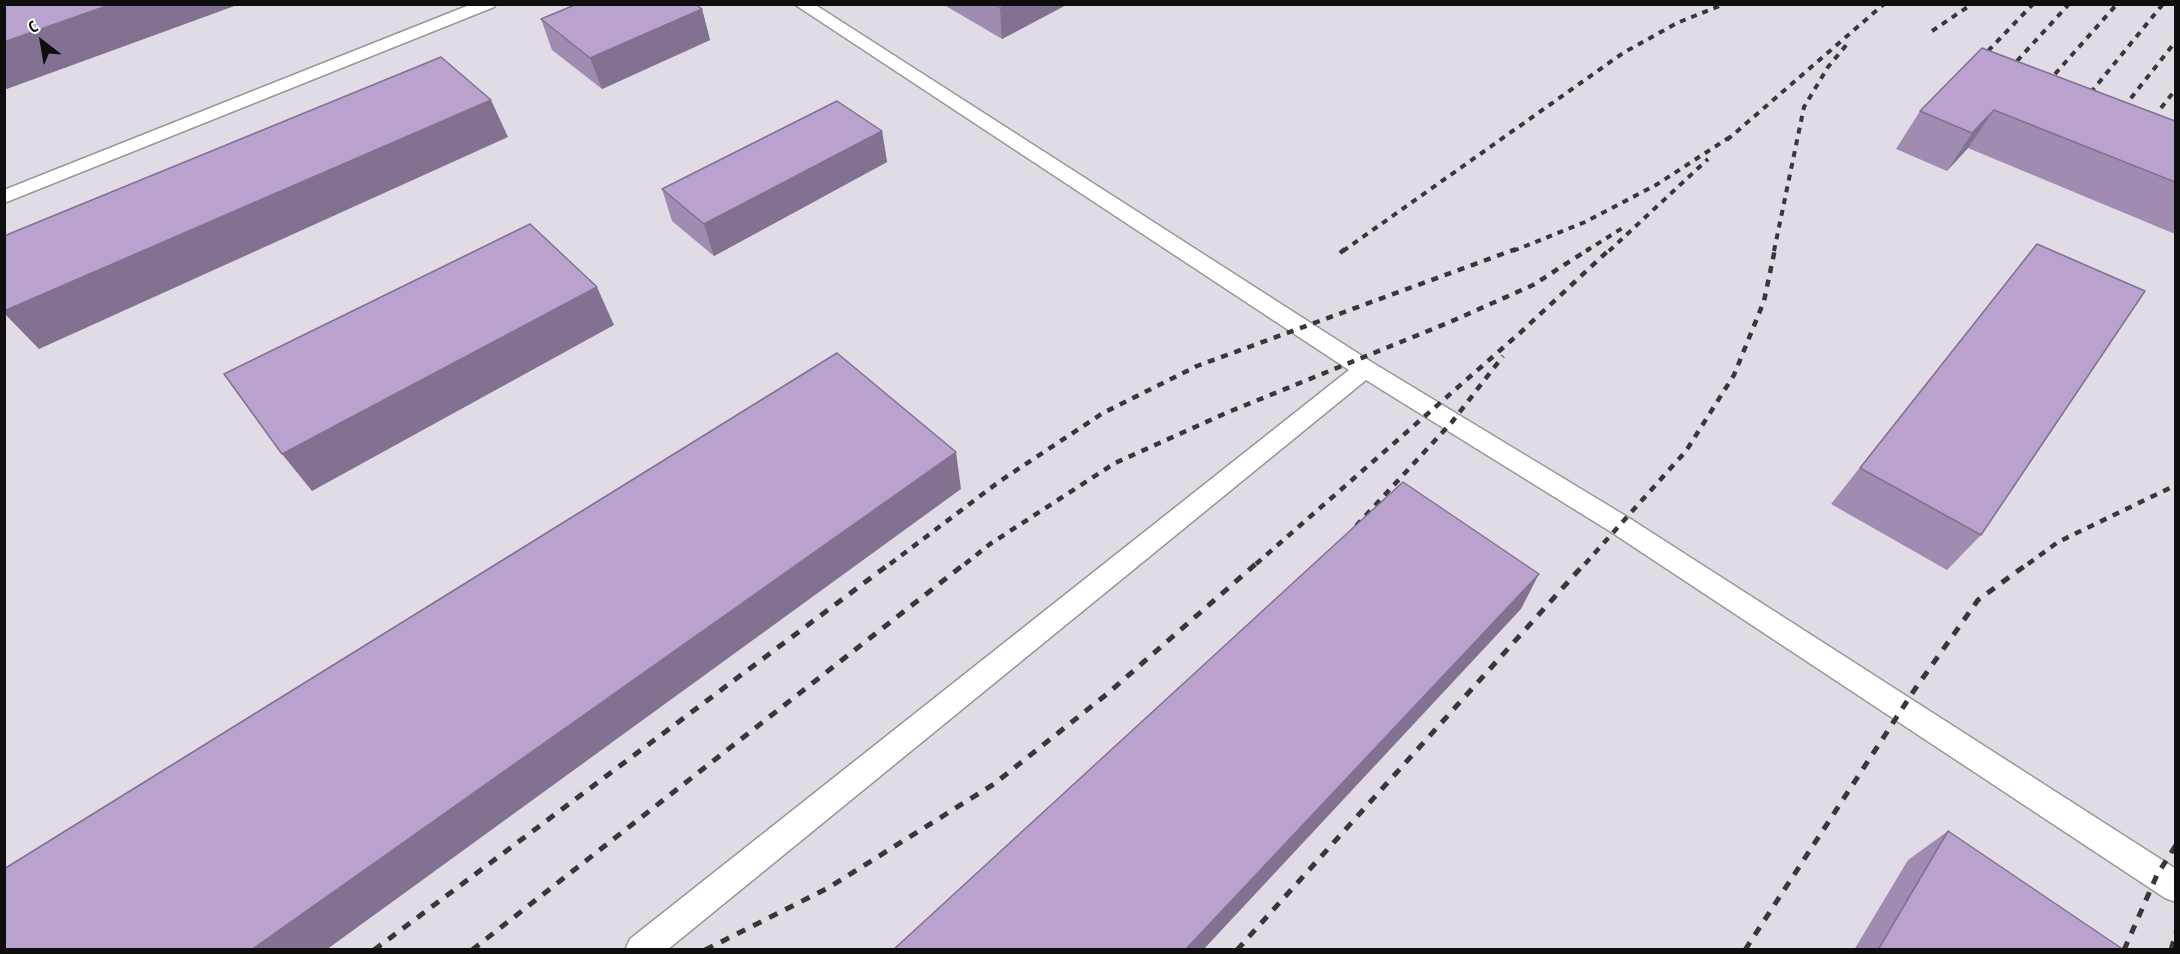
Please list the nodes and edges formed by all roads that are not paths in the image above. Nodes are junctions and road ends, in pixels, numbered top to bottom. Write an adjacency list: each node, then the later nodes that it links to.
1 (488, 4): 3 (lane)
2 (802, 4): 4 (lane)
3 (4, 197)
4 (1365, 369): 5 (lane); 6 (lane)
5 (2175, 887)
6 (641, 950)

